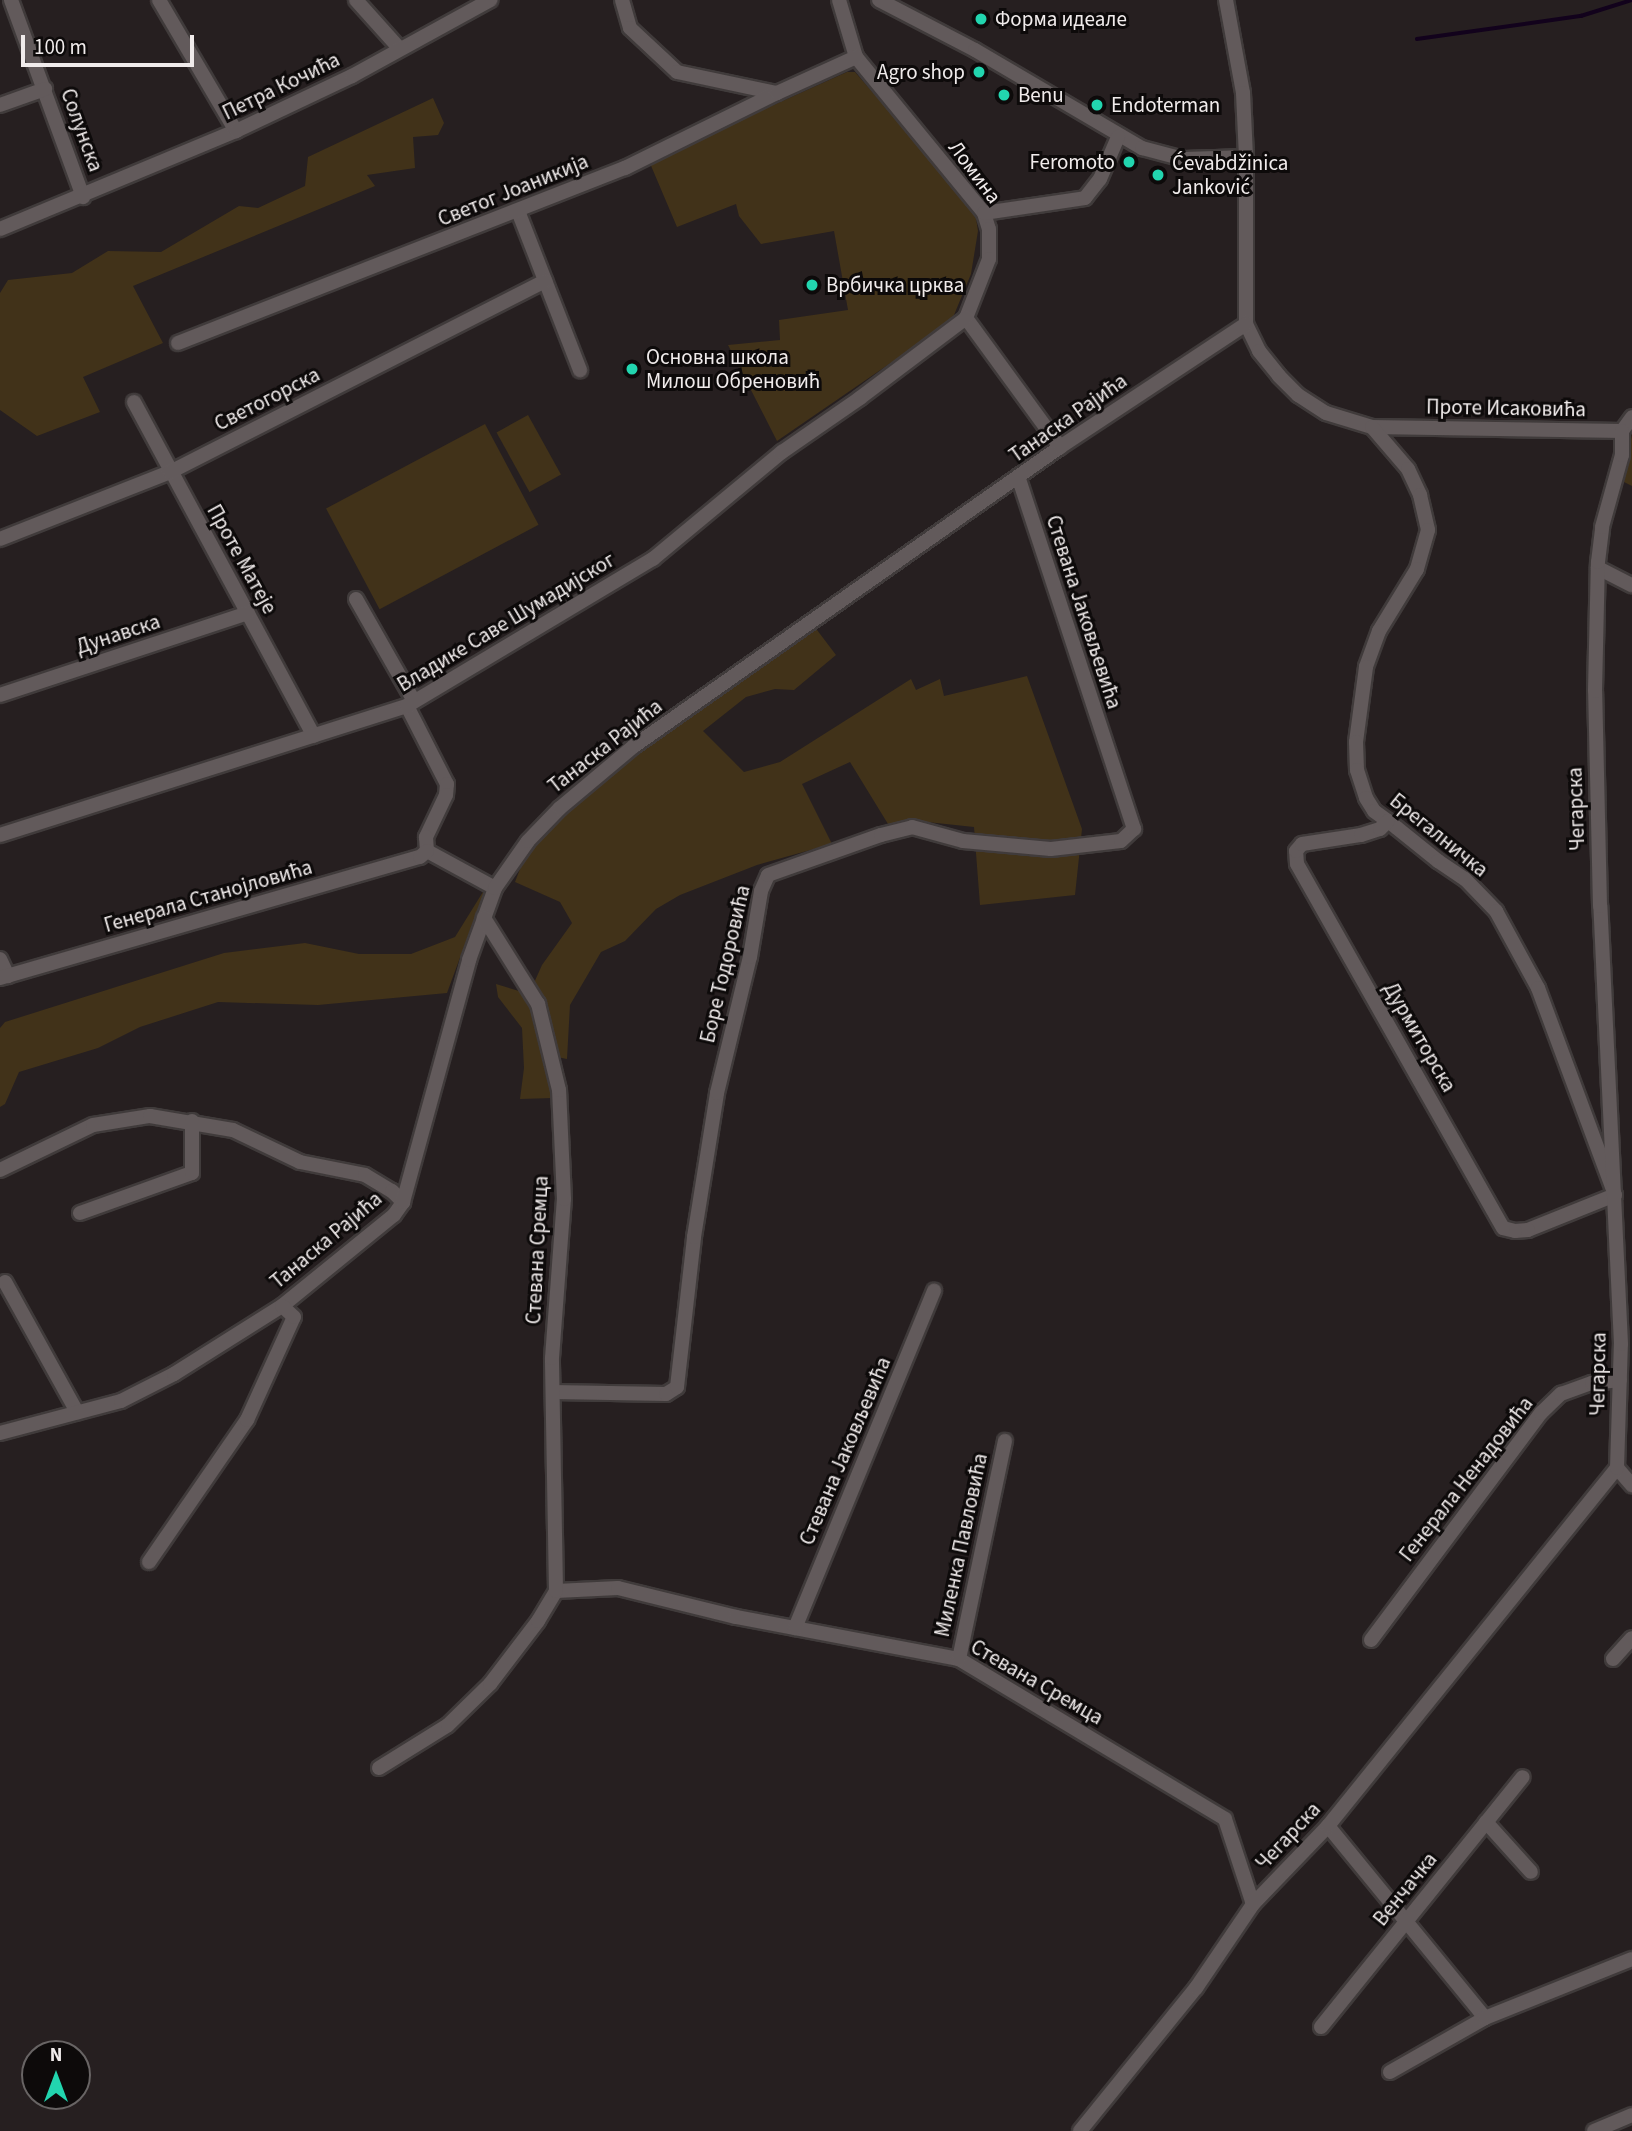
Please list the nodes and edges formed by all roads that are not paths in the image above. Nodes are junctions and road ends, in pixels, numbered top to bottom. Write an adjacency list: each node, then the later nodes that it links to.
1 (11, 0): 11 (street, Солунска)
2 (159, 0): 14 (street)
3 (356, 0): 9 (street)
4 (490, 0): 9 (street, Петра Кочића)
5 (622, 0): 12 (street)
6 (839, 0): 10 (street, Ломина)
7 (879, 0): 15 (street)
8 (1227, 6): 16 (street)
9 (399, 48): 14 (street, Петра Кочића)
10 (856, 57): 12 (street, Светог Јоаникија); 19 (street, Ломина)
11 (45, 89): 13 (street); 17 (street, Солунска)
12 (777, 93): 18 (street, Светог Јоаникија)
13 (0, 105)
14 (236, 131): 17 (street, Петра Кочића)
15 (1118, 136): 16 (street); 19 (street)
16 (1246, 158): 23 (street)
17 (83, 197): 20 (street, Петра Кочића)
18 (518, 211): 21 (street); 24 (street, Светог Јоаникија)
19 (984, 213): 22 (street, Ломина)
20 (0, 229)
21 (545, 281): 25 (street); 31 (street, Светогорска)
22 (966, 317): 30 (street); 39 (street, Владике Саве Шумадијског)
23 (1246, 324): 28 (street, Проте Исаковића); 30 (street, Танаска Рајића)
24 (178, 343)
25 (580, 370)
26 (134, 402): 31 (street, Проте Матеје)
27 (1632, 416): 29 (street)
28 (1372, 427): 29 (street, Проте Исаковића); 42 (street, Брегалничка)
29 (1622, 431): 34 (street, Чегарска)
30 (1060, 447): 32 (street, Танаска Рајића)
31 (170, 472): 33 (street, Светогорска); 37 (street, Проте Матеје)
32 (1018, 477): 41 (street, Стевана Јаковљевића); 45 (street, Танаска Рајића)
33 (0, 539)
34 (1598, 568): 35 (street); 51 (street, Чегарска)
35 (1632, 584)
36 (356, 599): 39 (street)
37 (248, 613): 38 (street, Дунавска); 40 (street, Проте Матеје)
38 (0, 695)
39 (411, 704): 40 (street, Владике Саве Шумадијског); 44 (street)
40 (314, 736): 43 (street, Владике Саве Шумадијског)
41 (1110, 760): 60 (street, Боре Тодоровића)
42 (1388, 821): 51 (street, Брегалничка); 51 (street, Дурмиторска)
43 (0, 835)
44 (427, 852): 45 (street); 48 (street, Генерала Станојловића)
45 (495, 888): 46 (street, Танаска Рајића)
46 (484, 918): 52 (street, Танаска Рајића); 60 (street, Стевана Сремца)
47 (0, 959): 48 (street)
48 (4, 977)
49 (191, 1121): 50 (street); 52 (street); 53 (street)
50 (0, 1170)
51 (1615, 1195): 58 (street, Чегарска)
52 (403, 1202): 56 (street, Танаска Рајића)
53 (80, 1213)
54 (5, 1282): 61 (street)
55 (934, 1291): 68 (street, Стевана Јаковљевића)
56 (282, 1306): 61 (street, Танаска Рајића); 66 (street)
57 (1632, 1330): 58 (street)
58 (1621, 1344): 59 (street, Чегарска)
59 (1620, 1380): 64 (street, Чегарска); 70 (street, Генерала Ненадовића)
60 (553, 1392): 67 (street, Стевана Сремца)
61 (77, 1412): 62 (street, Танаска Рајића)
62 (0, 1433)
63 (1004, 1441): 71 (street, Миленка Павловића)
64 (1617, 1468): 65 (street); 76 (street, Чегарска)
65 (1632, 1485)
66 (149, 1562)
67 (556, 1591): 68 (street, Стевана Сремца); 73 (street)
68 (795, 1628): 71 (street, Стевана Сремца)
69 (1632, 1638): 72 (street)
70 (1371, 1640)
71 (959, 1659): 78 (street, Стевана Сремца)
72 (1613, 1659)
73 (379, 1768)
74 (1523, 1777): 75 (street, Венчачка)
75 (1486, 1822): 77 (street); 79 (street, Венчачка)
76 (1328, 1826): 78 (street, Чегарска); 79 (street)
77 (1531, 1872)
78 (1253, 1904): 85 (street, Чегарска)
79 (1405, 1922): 81 (street); 82 (street, Венчачка)
80 (1632, 1959): 81 (street)
81 (1485, 2018): 83 (street)
82 (1321, 2027)
83 (1390, 2072)
84 (1632, 2115): 86 (street)
85 (1080, 2131)
86 (1594, 2131)

